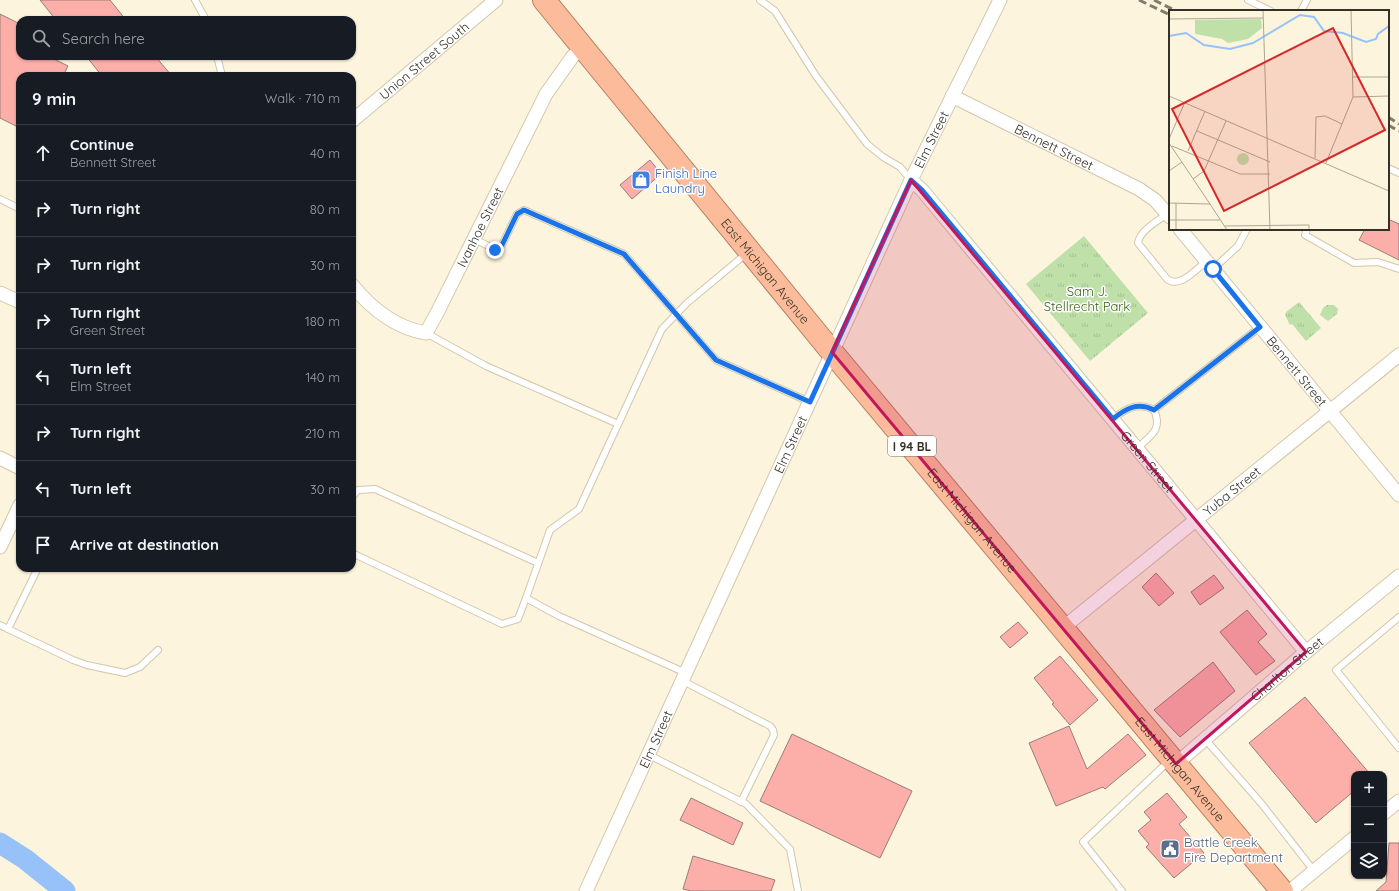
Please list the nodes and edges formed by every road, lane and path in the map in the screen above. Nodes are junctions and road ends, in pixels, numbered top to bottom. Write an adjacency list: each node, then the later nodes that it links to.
1 (195, 0): 10 (lane)
2 (496, 0): 15 (street, Union Street South)
3 (544, 0): 11 (highway, East Michigan Avenue / I 94 BL)
4 (760, 0): 18 (lane)
5 (1000, 0): 14 (street, Elm Street)
6 (1248, 0): 8 (lane)
7 (1307, 0): 9 (lane)
8 (1269, 10)
9 (1302, 10)
10 (204, 16)
11 (583, 48): 25 (street, Ivanhoe Street); 26 (highway, East Michigan Avenue / I 94 BL)
12 (218, 60): 13 (lane)
13 (221, 72)
14 (952, 96): 18 (street, Elm Street); 21 (street, Bennett Street)
15 (356, 118)
16 (1389, 169): 17 (lane)
17 (1399, 174)
18 (911, 180): 35 (street, Elm Street); 40 (street, Green Street)
19 (0, 199): 20 (lane)
20 (16, 207)
21 (1169, 214): 27 (lane)
22 (1181, 230): 27 (street, Bennett Street)
23 (1246, 230): 27 (lane)
24 (1307, 230): 28 (lane)
25 (474, 239): 32 (lane); 34 (street, Ivanhoe Street)
26 (751, 250): 32 (lane); 35 (highway, East Michigan Avenue / I 94 BL)
27 (1210, 265): 33 (street, Bennett Street)
28 (1399, 269)
29 (356, 289): 34 (street)
30 (0, 293): 31 (street)
31 (16, 300)
32 (677, 314): 37 (lane); 41 (lane)
33 (1260, 327): 38 (lane); 39 (street, Bennett Street)
34 (426, 333): 41 (lane)
35 (832, 352): 37 (street, Elm Street); 57 (highway, East Michigan Avenue / I 94 BL)
36 (1399, 355): 39 (street, Yuba Street)
37 (810, 402): 61 (street, Elm Street)
38 (1154, 410): 40 (lane); 42 (lane)
39 (1329, 410): 46 (street, Bennett Street); 48 (street, Yuba Street)
40 (1113, 419): 42 (street, Green Street)
41 (618, 424): 51 (lane)
42 (1137, 448): 48 (street, Green Street)
43 (0, 458): 44 (street)
44 (16, 466)
45 (356, 492): 51 (lane)
46 (1399, 495)
47 (16, 513): 49 (street)
48 (1198, 520): 57 (street, Yuba Street); 60 (street, Green Street)
49 (0, 547)
50 (356, 555): 54 (lane)
51 (538, 563): 54 (lane)
52 (36, 572): 58 (lane)
53 (1399, 576): 60 (street, Charlton Street)
54 (526, 598): 61 (lane)
55 (1399, 617): 63 (lane)
56 (0, 626): 58 (lane)
57 (1064, 627): 65 (highway, East Michigan Avenue / I 94 BL)
58 (8, 629): 59 (lane)
59 (158, 650)
60 (1306, 652): 62 (street, Charlton Street)
61 (684, 677): 64 (street, Elm Street); 67 (lane)
62 (1204, 738): 65 (street, Charlton Street); 70 (lane)
63 (1399, 748)
64 (649, 755): 67 (lane); 72 (street, Elm Street)
65 (1174, 761): 71 (highway, East Michigan Avenue / I 94 BL); 74 (lane)
66 (1399, 801): 68 (street)
67 (741, 802): 73 (lane)
68 (1387, 811)
69 (1351, 840): 70 (street)
70 (1314, 871): 71 (street)
71 (1279, 888)
72 (586, 891)
73 (798, 891)
74 (1122, 891)

